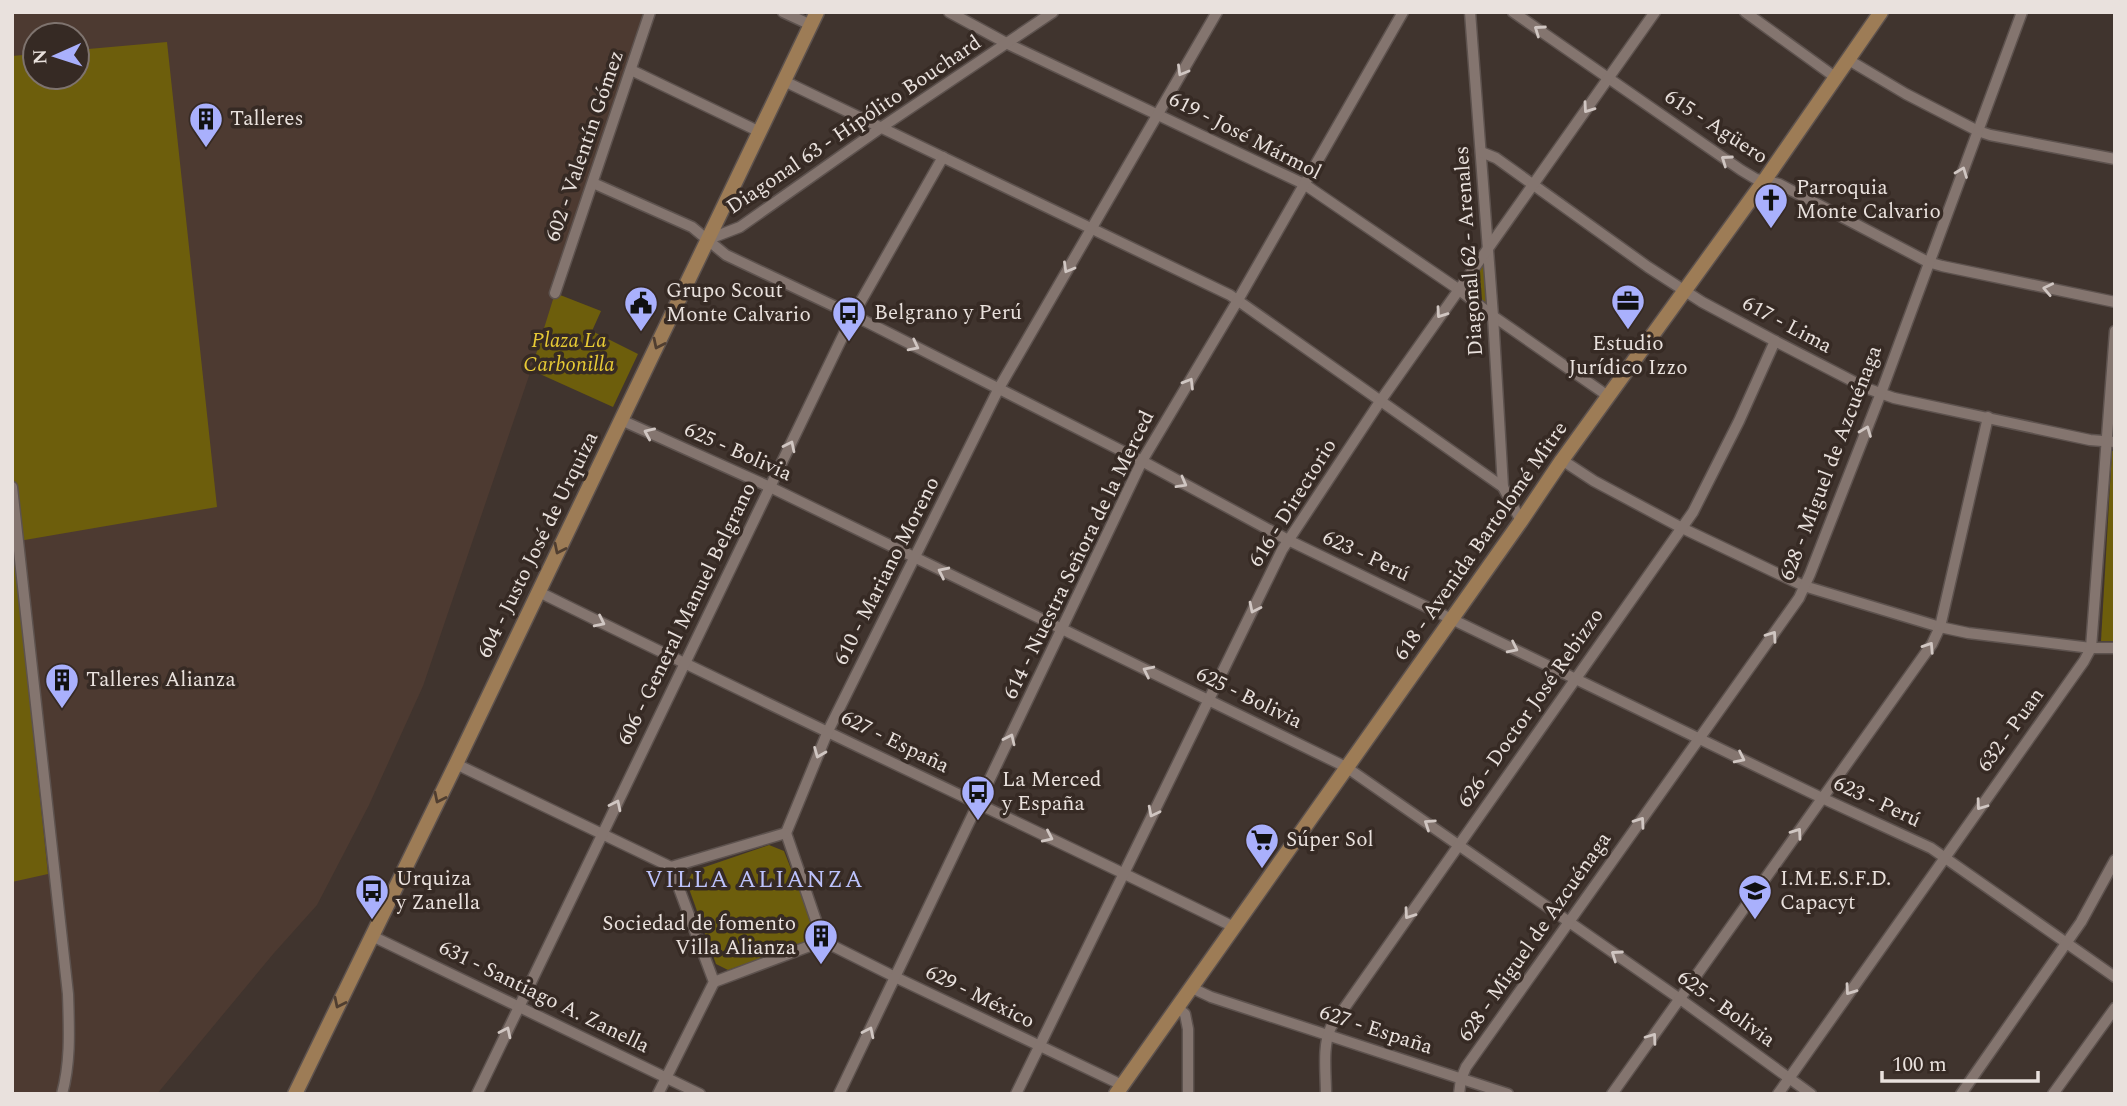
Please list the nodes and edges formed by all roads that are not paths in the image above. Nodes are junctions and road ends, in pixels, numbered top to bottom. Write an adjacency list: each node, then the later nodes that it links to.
1 (650, 12): 17 (street, 602 - Valentín Gómez)
2 (783, 12): 14 (street)
3 (949, 12): 13 (street, 619 - José Mármol)
4 (1053, 12): 15 (street, Diagonal 63 - Hipólito Bouchard)
5 (1217, 12): 21 (street, 610 - Mariano Moreno, one-way to 21)
6 (1403, 12): 30 (street, 614 - Nuestra Señora de la Merced)
7 (1470, 12): 25 (street, Diagonal 62 - Arenales)
8 (1513, 12): 19 (street, 615 - Agüero, one-way to 8)
9 (1656, 12): 19 (street, 616 - Directorio)
10 (1745, 12): 18 (street)
11 (1881, 12): 16 (main road, 618 - Avenida Bartolomé Mitre)
12 (2022, 12): 23 (street, 628 - Miguel de Azcuénaga)
13 (969, 17): 15 (street, 619 - José Mármol)
14 (814, 19): 20 (main road, 604 - Justo José de Urquiza)
15 (1008, 44): 21 (street, 619 - José Mármol); 22 (street, Diagonal 63 - Hipólito Bouchard)
16 (1847, 59): 18 (main road, 618 - Avenida Bartolomé Mitre); 23 (street)
17 (631, 70): 24 (street); 29 (street, 602 - Valentín Gómez)
18 (1835, 77): 28 (main road, 618 - Avenida Bartolomé Mitre)
19 (1608, 79): 28 (street, 615 - Agüero, one-way to 19); 31 (street, 616 - Directorio, one-way to 31)
20 (784, 81): 22 (street); 24 (main road, 604 - Justo José de Urquiza)
21 (1158, 114): 30 (street, 619 - José Mármol); 32 (street, 610 - Mariano Moreno)
22 (882, 127): 26 (street); 33 (street, Diagonal 63 - Hipólito Bouchard)
23 (1978, 131): 27 (street); 35 (street, 628 - Miguel de Azcuénaga, one-way to 23)
24 (760, 132): 33 (main road, 604 - Justo José de Urquiza)
25 (1481, 152): 31 (street, 617 - Lima); 34 (street, Diagonal 62 - Arenales)
26 (943, 157): 32 (street); 41 (street, 606 - General Manuel Belgrano)
27 (2115, 159)
28 (1764, 181): 35 (street, 615 - Agüero); 37 (main road, 618 - Avenida Bartolomé Mitre)
29 (593, 183): 33 (street, 623 - Perú); 38 (street, 602 - Valentín Gómez)
30 (1304, 184): 36 (street, 619 - José Mármol); 39 (street, 614 - Nuestra Señora de la Merced)
31 (1534, 184): 34 (street, 616 - Directorio); 37 (street, 617 - Lima)
32 (1091, 229): 39 (street); 45 (street, 610 - Mariano Moreno, one-way to 45)
33 (709, 239): 41 (street, 623 - Perú); 50 (main road, 604 - Justo José de Urquiza, one-way to 50)
34 (1488, 249): 36 (street, 616 - Directorio); 42 (street, Diagonal 62 - Arenales)
35 (1928, 262): 40 (street, 615 - Agüero, one-way to 35); 46 (street, 628 - Miguel de Azcuénaga)
36 (1458, 289): 42 (street, 619 - José Mármol); 48 (street, 616 - Directorio, one-way to 48)
37 (1684, 291): 44 (street, 617 - Lima); 47 (main road, 618 - Avenida Bartolomé Mitre)
38 (555, 293)
39 (1238, 300): 48 (street); 53 (street, 614 - Nuestra Señora de la Merced, one-way to 39)
40 (2115, 302)
41 (853, 315): 45 (street, 623 - Perú, one-way to 45); 55 (street, 606 - General Manuel Belgrano, one-way to 41)
42 (1493, 316): 47 (street, 619 - José Mármol); 56 (street, Diagonal 62 - Arenales)
43 (2115, 331): 51 (street, 632 - Puan)
44 (1775, 341): 46 (street, 617 - Lima); 58 (street, 626 - Doctor José Rebizzo)
45 (999, 388): 53 (street, 623 - Perú); 60 (street, 610 - Mariano Moreno)
46 (1881, 393): 49 (street, 617 - Lima); 61 (street, 628 - Miguel de Azcuénaga, one-way to 46)
47 (1608, 396): 52 (main road, 618 - Avenida Bartolomé Mitre)
48 (1381, 400): 56 (street); 59 (street, 616 - Directorio)
49 (1988, 418): 51 (street, 617 - Lima); 64 (street)
50 (621, 420): 55 (street, 625 - Bolivia, one-way to 50); 62 (main road, 604 - Justo José de Urquiza, one-way to 62)
51 (2110, 442): 66 (street, 632 - Puan)
52 (1562, 460): 57 (main road, 618 - Avenida Bartolomé Mitre); 58 (street)
53 (1142, 461): 59 (street, 623 - Perú, one-way to 59); 65 (street, 614 - Nuestra Señora de la Merced)
54 (12, 487): 103 (street)
55 (770, 487): 60 (street, 625 - Bolivia); 68 (street, 606 - General Manuel Belgrano)
56 (1503, 487): 57 (street)
57 (1521, 521): 63 (main road, 618 - Avenida Bartolomé Mitre)
58 (1682, 528): 61 (street); 69 (street, 626 - Doctor José Rebizzo)
59 (1288, 540): 63 (street, 623 - Perú); 70 (street, 616 - Directorio, one-way to 70)
60 (916, 558): 65 (street, 625 - Bolivia, one-way to 60); 71 (street, 610 - Mariano Moreno)
61 (1804, 586): 64 (street); 72 (street, 628 - Miguel de Azcuénaga, one-way to 61)
62 (539, 592): 68 (street, 627 - España, one-way to 68); 73 (main road, 604 - Justo José de Urquiza)
63 (1452, 618): 69 (street, 623 - Perú, one-way to 69); 74 (main road, 618 - Avenida Bartolomé Mitre)
64 (1940, 627): 66 (street); 75 (street, one-way to 64)
65 (1062, 629): 70 (street, 625 - Bolivia, one-way to 65); 76 (street, 614 - Nuestra Señora de la Merced, one-way to 65)
66 (2091, 648): 67 (street); 80 (street, 632 - Puan, one-way to 80)
67 (2115, 649)
68 (684, 664): 71 (street, 627 - España); 77 (street, 606 - General Manuel Belgrano, one-way to 68)
69 (1575, 678): 72 (street, 623 - Perú); 79 (street, 626 - Doctor José Rebizzo)
70 (1209, 700): 74 (street, 625 - Bolivia); 83 (street, 616 - Directorio, one-way to 83)
71 (828, 731): 76 (street, 627 - España); 78 (street, 610 - Mariano Moreno, one-way to 78)
72 (1699, 739): 75 (street, 623 - Perú, one-way to 75); 84 (street, 628 - Miguel de Azcuénaga, one-way to 72)
73 (456, 764): 77 (street); 86 (main road, 604 - Justo José de Urquiza, one-way to 86)
74 (1346, 768): 79 (street, 625 - Bolivia, one-way to 74); 85 (main road, 618 - Avenida Bartolomé Mitre)
75 (1822, 798): 80 (street, 623 - Perú); 93 (street, one-way to 75)
76 (979, 804): 83 (street, 627 - España, one-way to 83); 89 (street, 614 - Nuestra Señora de la Merced)
77 (602, 833): 82 (street); 94 (street, 606 - General Manuel Belgrano)
78 (786, 833): 82 (street); 87 (street)
79 (1458, 844): 84 (street, 625 - Bolivia); 97 (street, 626 - Doctor José Rebizzo, one-way to 97)
80 (1945, 856): 88 (street, 623 - Perú); 100 (street, 632 - Puan, one-way to 100)
81 (2115, 860): 88 (street)
82 (671, 867): 91 (street)
83 (1122, 873): 85 (street, 627 - España); 98 (street, 616 - Directorio)
84 (1569, 923): 93 (street, 625 - Bolivia, one-way to 84); 101 (street, 628 - Miguel de Azcuénaga)
85 (1234, 927): 92 (main road, 618 - Avenida Bartolomé Mitre)
86 (372, 936): 94 (street, 631 - Santiago A. Zanella); 104 (main road, 604 - Justo José de Urquiza, one-way to 104)
87 (823, 941): 89 (street, 629 - México); 91 (street)
88 (2067, 942): 90 (street, 623 - Perú); 117 (street)
89 (895, 977): 98 (street, 629 - México); 108 (street, 614 - Nuestra Señora de la Merced, one-way to 89)
90 (2115, 977)
91 (714, 982): 99 (street)
92 (1192, 988): 95 (main road, 618 - Avenida Bartolomé Mitre); 97 (street, 627 - España)
93 (1680, 999): 100 (street, 625 - Bolivia); 114 (street, one-way to 93)
94 (519, 1006): 99 (street, 631 - Santiago A. Zanella); 105 (street, 606 - General Manuel Belgrano, one-way to 94)
95 (1178, 1008): 102 (main road, 618 - Avenida Bartolomé Mitre); 110 (street)
96 (2115, 1008): 118 (street)
97 (1328, 1034): 101 (street, 627 - España); 111 (street)
98 (1038, 1046): 102 (street, 629 - México); 109 (street, 616 - Directorio)
99 (666, 1077): 106 (street); 107 (street, 631 - Santiago A. Zanella)
100 (1789, 1077): 115 (street, 632 - Puan); 116 (street, 625 - Bolivia)
101 (1461, 1079): 112 (street, 628 - Miguel de Azcuénaga); 113 (street, 627 - España)
102 (1119, 1089)
103 (62, 1094)
104 (295, 1094)
105 (477, 1094)
106 (658, 1094)
107 (700, 1094)
108 (839, 1094)
109 (1016, 1094)
110 (1188, 1094)
111 (1326, 1094)
112 (1459, 1094)
113 (1508, 1094)
114 (1612, 1094)
115 (1778, 1094)
116 (1811, 1094)
117 (1961, 1094)
118 (2053, 1094)

